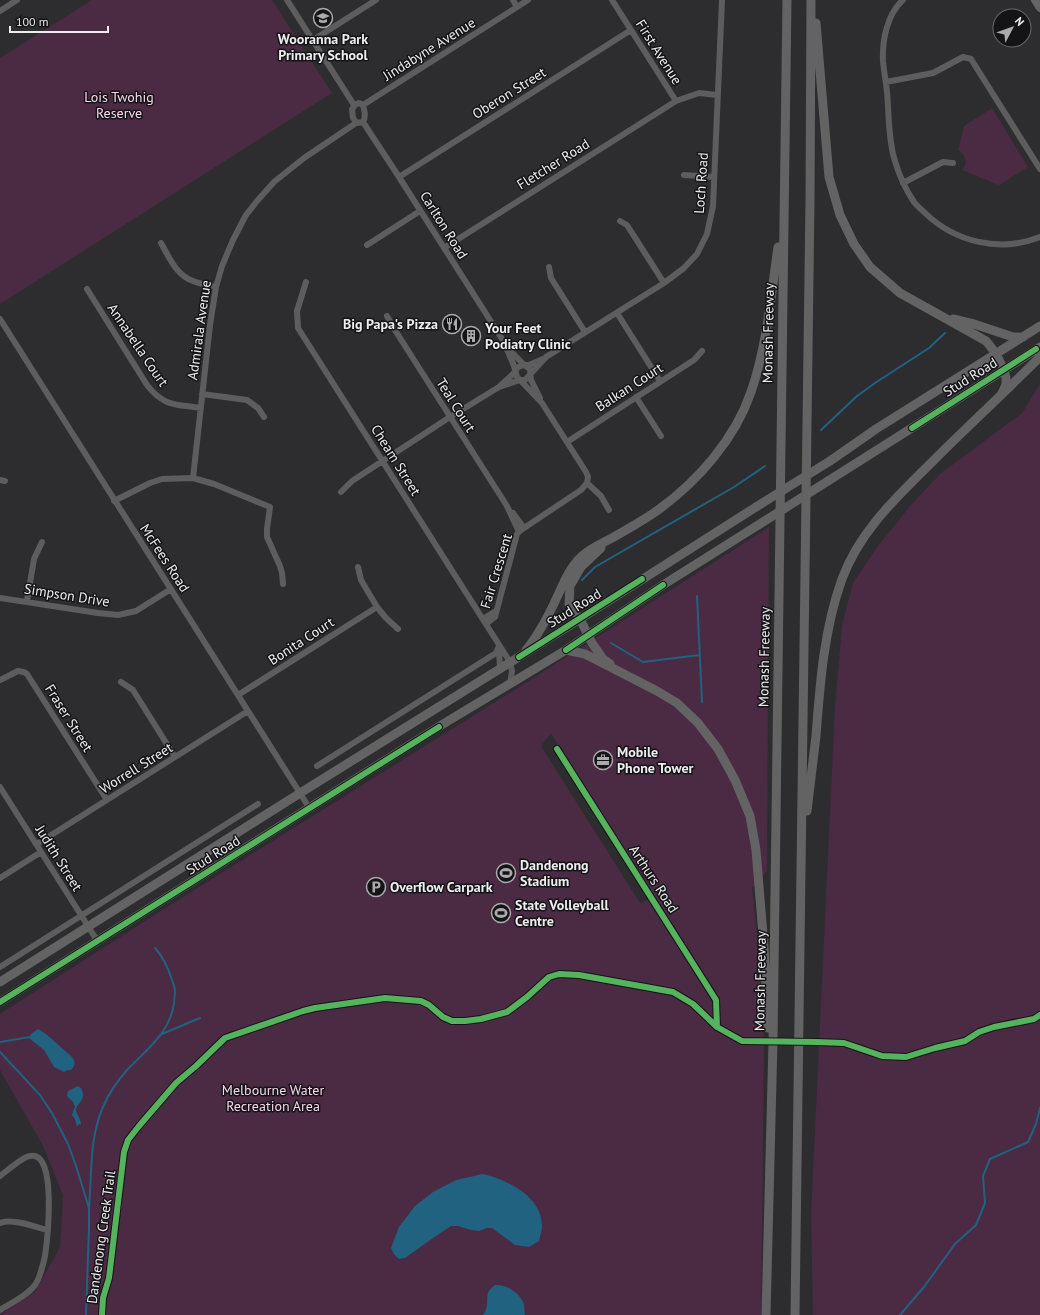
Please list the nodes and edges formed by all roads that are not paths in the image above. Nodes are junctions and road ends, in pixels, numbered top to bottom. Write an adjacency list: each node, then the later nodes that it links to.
1 (17, 0): 15 (street)
2 (287, 0): 17 (street)
3 (376, 0): 17 (street)
4 (513, 0): 13 (street)
5 (528, 0): 13 (street, Jindabyne Avenue)
6 (612, 0): 16 (street, First Avenue)
7 (722, 0): 19 (street, Loch Road)
8 (787, 0): 31 (highway, Monash Freeway)
9 (811, 0): 115 (highway)
10 (814, 0): 46 (highway)
11 (903, 0): 18 (street)
12 (1035, 0): 14 (main road)
13 (518, 7): 22 (street, Jindabyne Avenue)
14 (1040, 8)
15 (0, 11)
16 (632, 30): 20 (street, First Avenue); 28 (street, Oberon Street)
17 (312, 40): 21 (street)
18 (886, 82): 26 (street); 30 (street)
19 (717, 95): 20 (street, First Avenue); 29 (street, Loch Road)
20 (676, 101): 37 (street, Fletcher Road)
21 (354, 105): 22 (street); 24 (street)
22 (363, 105): 23 (street)
23 (363, 122): 24 (street); 28 (street, Carlton Road)
24 (356, 123): 41 (street, Admirala Avenue)
25 (953, 163): 30 (street)
26 (1040, 169)
27 (684, 175): 29 (street)
28 (399, 177): 32 (street, Carlton Road)
29 (714, 177): 40 (street, Loch Road)
30 (903, 183): 34 (street)
31 (783, 209): 83 (highway); 123 (highway, Monash Freeway)
32 (420, 211): 36 (street); 37 (street, Carlton Road)
33 (620, 221): 40 (street)
34 (1040, 237)
35 (160, 243): 41 (street)
36 (367, 245)
37 (444, 248): 52 (street, Carlton Road)
38 (549, 267): 49 (street)
39 (306, 282): 74 (street, Cheam Street)
40 (664, 283): 43 (street, Loch Road)
41 (216, 287): 65 (street, Admirala Avenue)
42 (87, 289): 69 (street, Annabella Court)
43 (617, 313): 49 (street, Loch Road); 63 (street)
44 (387, 316): 71 (street, Teal Court)
45 (0, 319): 48 (street, McFees Road)
46 (947, 320): 51 (highway); 55 (highway)
47 (1040, 326): 51 (highway, Stud Road)
48 (6, 329): 50 (street); 78 (street, McFees Road)
49 (586, 332): 56 (street, Loch Road)
50 (0, 334)
51 (1023, 337): 55 (highway, Stud Road)
52 (504, 342): 58 (street, Carlton Road); 59 (street, Carlton Road)
53 (1040, 347): 60 (highway, Stud Road)
54 (702, 351): 63 (street, Balkan Court)
55 (995, 354): 60 (highway); 91 (highway, Stud Road, bridge)
56 (546, 357): 58 (street, Loch Road); 61 (street, Loch Road)
57 (1040, 357): 66 (highway)
58 (524, 365): 59 (street); 61 (street)
59 (515, 371): 62 (street); 64 (street)
60 (1003, 371): 66 (highway); 94 (highway, Stud Road, bridge)
61 (530, 374): 62 (street); 68 (street)
62 (520, 380): 64 (street); 68 (street)
63 (660, 381): 67 (street, Balkan Court)
64 (499, 387): 71 (street)
65 (202, 394): 69 (street, Admirala Avenue); 70 (street)
66 (1001, 396): 115 (highway)
67 (636, 397): 72 (street); 73 (street, Balkan Court)
68 (542, 403): 73 (street)
69 (201, 408): 75 (street, Admirala Avenue)
70 (264, 417)
71 (450, 417): 74 (street); 79 (street, Teal Court)
72 (661, 436)
73 (567, 442): 76 (street)
74 (382, 461): 77 (street); 92 (street, Cheam Street)
75 (193, 478): 78 (street); 86 (street)
76 (587, 483): 80 (street); 81 (street, Fair Crescent)
77 (341, 492)
78 (114, 501): 87 (street, McFees Road)
79 (507, 506): 81 (street, Teal Court); 82 (street, Teal Court)
80 (609, 510)
81 (524, 528): 82 (street, Fair Crescent)
82 (519, 532): 92 (street, Fair Crescent)
83 (613, 538): 91 (highway); 97 (highway)
84 (42, 542): 89 (street)
85 (358, 567): 90 (street)
86 (283, 584)
87 (171, 589): 89 (street, Simpson Drive); 104 (street, McFees Road)
88 (0, 598): 89 (street, Simpson Drive)
89 (27, 601)
90 (377, 606): 93 (street); 104 (street, Bonita Court)
91 (580, 619): 94 (highway); 97 (highway, Stud Road)
92 (484, 622): 95 (street, Cheam Street)
93 (398, 629)
94 (589, 635): 96 (highway, Stud Road); 100 (highway)
95 (499, 646): 98 (street, Cheam Street); 99 (street, Cheam Street); 107 (street)
96 (566, 650): 100 (highway); 103 (highway, Stud Road)
97 (519, 657): 98 (highway, Stud Road)
98 (510, 662): 99 (highway, Stud Road); 103 (street)
99 (500, 669): 109 (highway, Stud Road)
100 (622, 673): 123 (highway)
101 (0, 680): 110 (street, Fraser Street)
102 (121, 682): 106 (street)
103 (510, 685): 112 (highway, Stud Road)
104 (238, 695): 105 (street, McFees Road)
105 (248, 711): 106 (street, Worrell Street); 109 (street, McFees Road)
106 (175, 757): 110 (street, Worrell Street)
107 (317, 766)
108 (0, 787): 113 (street, Judith Street)
109 (300, 793): 112 (street, McFees Road); 118 (highway, Stud Road)
110 (107, 800): 113 (street, Worrell Street)
111 (258, 804): 117 (street, Stud Road)
112 (310, 809): 119 (highway, Stud Road)
113 (37, 844): 114 (street, Judith Street)
114 (41, 852): 116 (street); 117 (street, Judith Street)
115 (801, 860): 129 (highway)
116 (0, 878)
117 (81, 916): 118 (street, Judith Street); 120 (street, Stud Road)
118 (88, 927): 119 (street, Judith Street); 121 (highway, Stud Road)
119 (98, 942): 122 (highway, Stud Road)
120 (0, 968)
121 (0, 982)
122 (0, 1002)
123 (772, 1093): 128 (highway, Monash Freeway)
124 (0, 1176): 126 (street)
125 (0, 1223): 126 (street)
126 (48, 1230): 127 (street)
127 (0, 1310)
128 (766, 1315)
129 (795, 1315)

